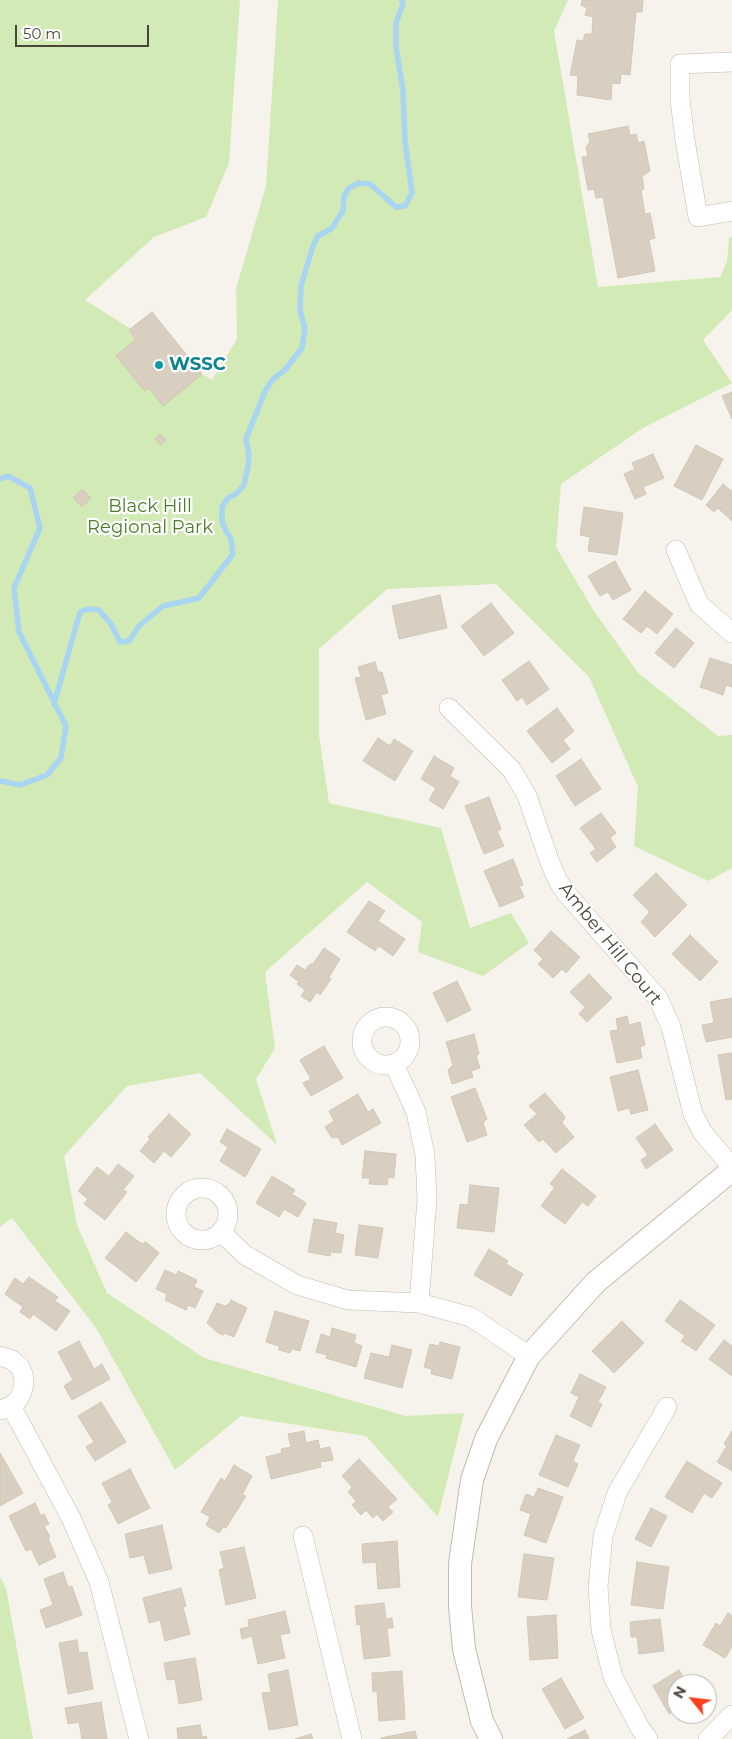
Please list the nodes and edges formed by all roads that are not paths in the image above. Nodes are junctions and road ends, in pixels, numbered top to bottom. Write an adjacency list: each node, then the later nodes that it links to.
1 (732, 62): 2 (street)
2 (732, 211)
3 (676, 550): 4 (street)
4 (732, 633)
5 (450, 708): 7 (street, Amber Hill Court)
6 (394, 1064): 9 (street)
7 (732, 1169): 11 (street)
8 (221, 1232): 9 (street)
9 (419, 1303): 11 (street)
10 (0, 1356): 12 (street)
11 (528, 1356): 18 (street)
12 (5, 1408): 16 (street)
13 (667, 1408): 19 (street)
14 (303, 1536): 17 (street)
15 (732, 1715): 20 (street)
16 (139, 1739)
17 (352, 1739)
18 (491, 1739)
19 (648, 1739)
20 (708, 1739)

